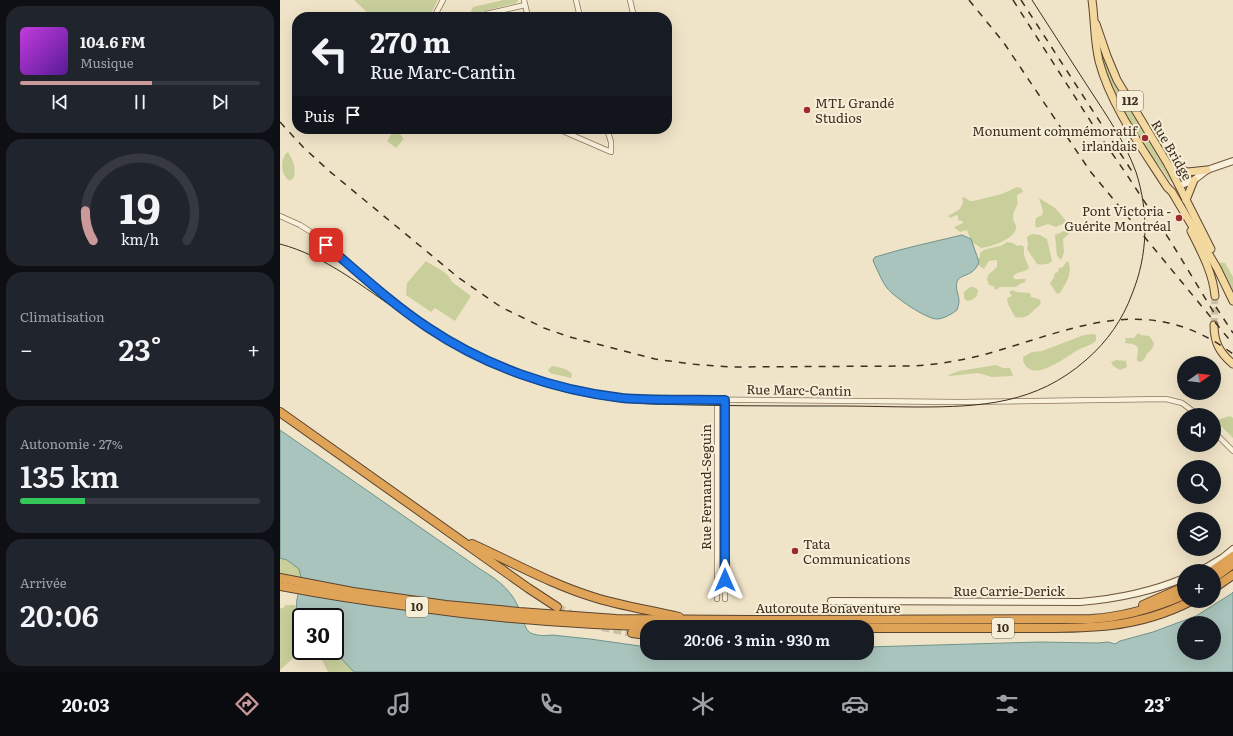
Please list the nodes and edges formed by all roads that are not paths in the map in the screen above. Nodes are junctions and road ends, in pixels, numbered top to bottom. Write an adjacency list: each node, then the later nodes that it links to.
1 (443, 0): 6 (street)
2 (576, 0): 8 (street)
3 (630, 0): 9 (street)
4 (1092, 0): 10 (main road, Rue Bridge / 112)
5 (524, 3): 7 (street)
6 (437, 12)
7 (493, 12)
8 (579, 12)
9 (633, 12)
10 (1095, 21): 14 (main road, Rue Bridge / 112); 18 (main road, Rue Bridge / 112)
11 (570, 134): 12 (street)
12 (609, 134)
13 (1233, 161): 15 (street)
14 (1169, 166): 15 (main road); 17 (main road, Rue Bridge / 112)
15 (1207, 170): 16 (street)
16 (1194, 180): 17 (street); 19 (main road)
17 (1179, 186): 18 (main road); 19 (main road, Rue Bridge / 112)
18 (1167, 187): 21 (main road, Rue Bridge / 112)
19 (1187, 203): 21 (main road, Rue Bridge / 112); 22 (main road, Rue Bridge / 112)
20 (280, 216): 27 (street, Rue Marc-Cantin)
21 (1198, 240): 22 (main road, Rue Bridge / 112); 23 (main road, Rue Bridge / 112)
22 (1218, 268): 24 (main road, Rue Bridge / 112)
23 (1216, 298)
24 (1233, 301)
25 (1216, 327): 26 (main road)
26 (1233, 364)
27 (717, 400): 28 (street, Rue Marc-Cantin); 48 (street, Rue Fernand-Seguin)
28 (725, 400): 29 (street, Rue Marc-Cantin); 49 (street, Rue Fernand-Seguin)
29 (1189, 408)
30 (280, 412): 33 (highway)
31 (1221, 439): 32 (street)
32 (1233, 451)
33 (454, 536): 51 (highway); 56 (highway)
34 (1233, 549): 36 (street)
35 (1233, 556): 38 (highway)
36 (1212, 564)
37 (1233, 564): 39 (highway)
38 (1221, 565)
39 (1221, 573)
40 (1233, 575): 43 (highway)
41 (280, 578): 45 (highway, Autoroute Bonaventure / 10)
42 (1177, 581): 50 (street, Rue Carrie-Derick)
43 (1221, 583)
44 (280, 586): 45 (highway, Autoroute Bonaventure / 10)
45 (300, 586): 53 (highway, Autoroute Bonaventure / 10)
46 (1177, 591): 54 (highway)
47 (1177, 598): 54 (highway, Autoroute Bonaventure / 10)
48 (717, 599)
49 (725, 599)
50 (831, 601)
51 (557, 607)
52 (1177, 607): 58 (highway, Autoroute Bonaventure / 10)
53 (536, 617): 55 (highway, Autoroute Bonaventure / 10); 57 (highway, Autoroute Bonaventure / 10)
54 (1086, 619): 56 (highway, Autoroute Bonaventure / 10)
55 (640, 620)
56 (691, 620)
57 (640, 626)
58 (874, 628)
59 (632, 633): 60 (highway)
60 (640, 634)

